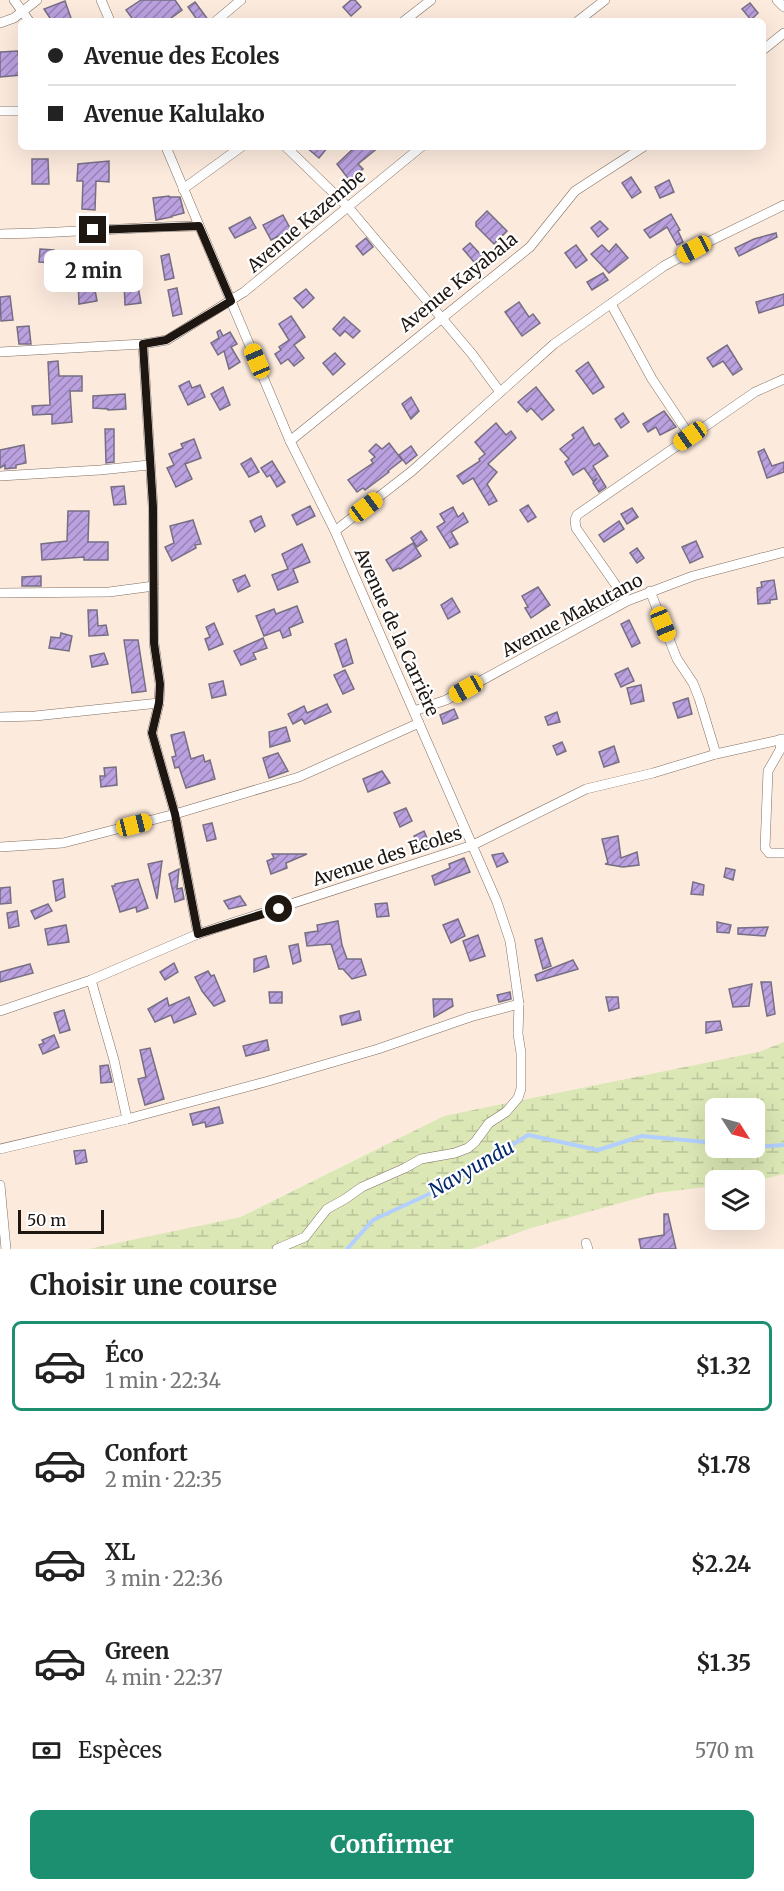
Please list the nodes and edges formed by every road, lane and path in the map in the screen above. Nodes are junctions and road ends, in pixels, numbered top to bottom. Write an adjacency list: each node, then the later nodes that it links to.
1 (14, 0): 9 (street)
2 (37, 0): 9 (street)
3 (101, 0): 11 (street)
4 (241, 0): 12 (street)
5 (431, 0): 13 (street)
6 (605, 0): 14 (street)
7 (777, 0): 8 (street)
8 (784, 7)
9 (21, 10): 10 (street); 15 (street)
10 (27, 18)
11 (109, 18)
12 (220, 18)
13 (408, 18)
14 (583, 18)
15 (0, 23)
16 (784, 33): 17 (street)
17 (766, 48)
18 (0, 111): 19 (street)
19 (18, 111)
20 (167, 150): 25 (street, Avenue de la Carrière)
21 (237, 150): 25 (street)
22 (289, 150): 27 (street)
23 (417, 150): 27 (street, Avenue Kazembe)
24 (638, 150): 32 (street, Avenue Kayabala)
25 (183, 189): 28 (street, Avenue de la Carrière)
26 (784, 205): 31 (street)
27 (348, 207): 30 (street, Avenue Kazembe); 32 (street)
28 (199, 226): 29 (street); 30 (street, Avenue de la Carrière)
29 (0, 234)
30 (231, 301): 33 (street, Avenue Kazembe); 38 (street, Avenue de la Carrière)
31 (611, 304): 36 (street); 37 (street)
32 (441, 317): 36 (street); 38 (street, Avenue Kayabala)
33 (143, 344): 34 (street, Avenue Kazembe); 39 (street)
34 (0, 352)
35 (784, 379): 37 (street)
36 (500, 392): 41 (street)
37 (690, 436): 46 (street)
38 (290, 441): 41 (street, Avenue de la Carrière)
39 (149, 465): 40 (street); 43 (street)
40 (0, 476)
41 (335, 531): 48 (street, Avenue de la Carrière)
42 (784, 552): 44 (street, Avenue Makutano)
43 (154, 586): 45 (street); 47 (street)
44 (650, 591): 46 (street, Avenue Makutano); 52 (street)
45 (0, 593)
46 (627, 601): 48 (street, Avenue Makutano)
47 (159, 703): 49 (street); 53 (street)
48 (414, 711): 50 (street, Avenue de la Carrière)
49 (0, 717)
50 (419, 723): 53 (street); 54 (street, Avenue de la Carrière)
51 (783, 739): 52 (street, Avenue des Ecoles); 56 (street)
52 (716, 754): 54 (street, Avenue des Ecoles)
53 (175, 814): 55 (street); 57 (street)
54 (473, 846): 57 (street, Avenue des Ecoles); 59 (street, Avenue de la Carrière)
55 (0, 847)
56 (784, 853)
57 (198, 934): 58 (street, Avenue des Ecoles)
58 (91, 980): 60 (street, Avenue des Ecoles); 61 (street)
59 (519, 1004): 61 (street); 65 (street, Avenue de la Carrière)
60 (0, 1011)
61 (127, 1119): 62 (street)
62 (0, 1149)
63 (0, 1185): 64 (street)
64 (6, 1249)
65 (278, 1249)

